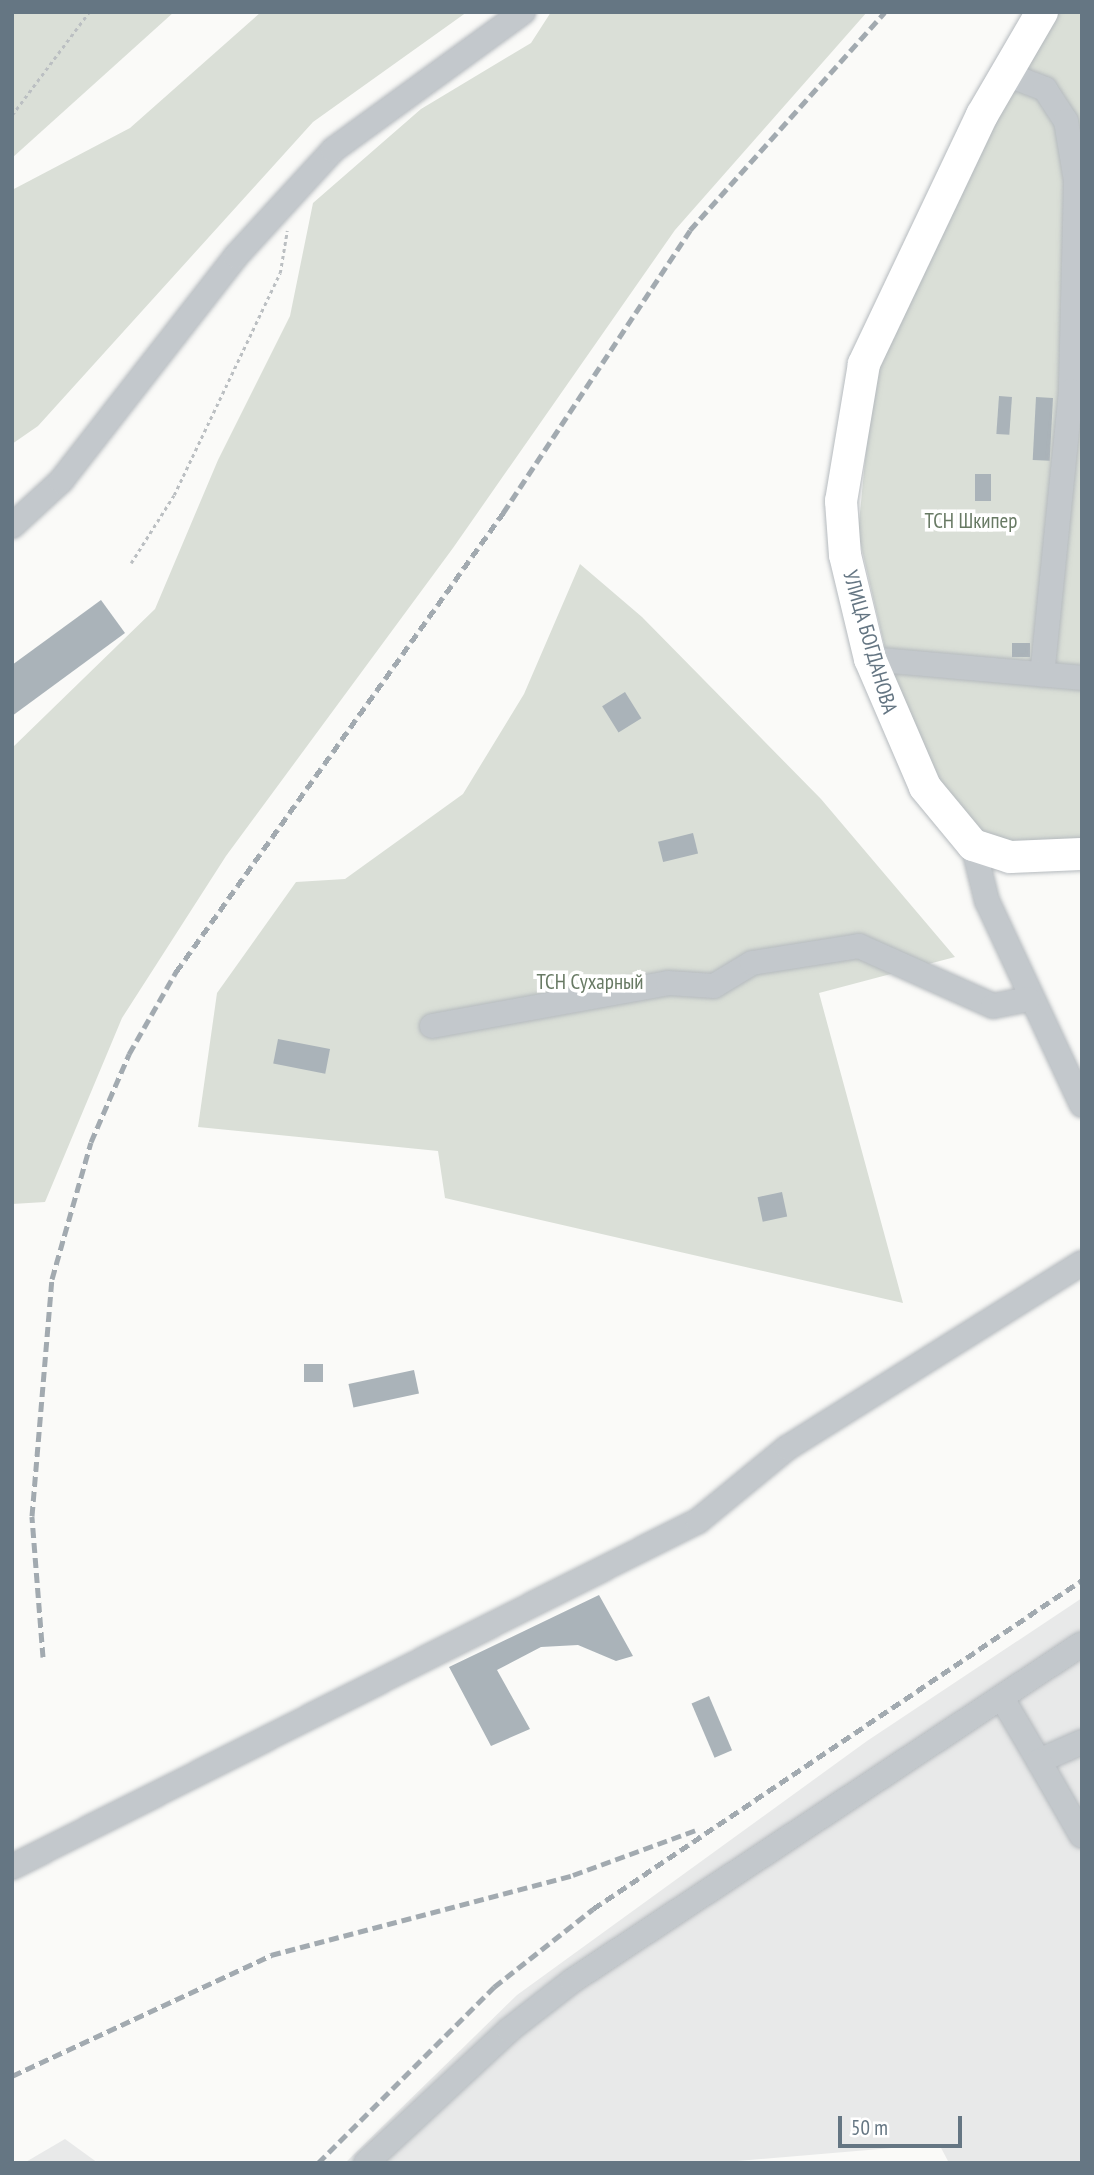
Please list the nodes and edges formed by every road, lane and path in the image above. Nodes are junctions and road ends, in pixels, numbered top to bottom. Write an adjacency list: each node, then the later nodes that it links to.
1 (89, 12): 5 (path)
2 (523, 12): 6 (lane)
3 (1042, 12): 4 (main road, УЛИЦА БОГДАНОВА)
4 (1006, 74): 9 (main road, УЛИЦА БОГДАНОВА); 10 (lane)
5 (12, 115)
6 (277, 209): 7 (lane); 8 (path)
7 (12, 526)
8 (131, 563)
9 (870, 660): 10 (lane); 12 (main road, УЛИЦА БОГДАНОВА)
10 (1042, 675): 11 (lane)
11 (1082, 678)
12 (973, 845): 13 (main road); 14 (lane)
13 (1082, 854)
14 (1028, 999): 15 (lane); 16 (lane)
15 (432, 1026)
16 (1082, 1105)
17 (1082, 1263): 23 (lane)
18 (1082, 1644): 19 (lane)
19 (1002, 1698): 21 (lane); 24 (lane)
20 (1082, 1742): 21 (lane)
21 (1040, 1761): 22 (lane)
22 (1082, 1836)
23 (12, 1867)
24 (366, 2163)

